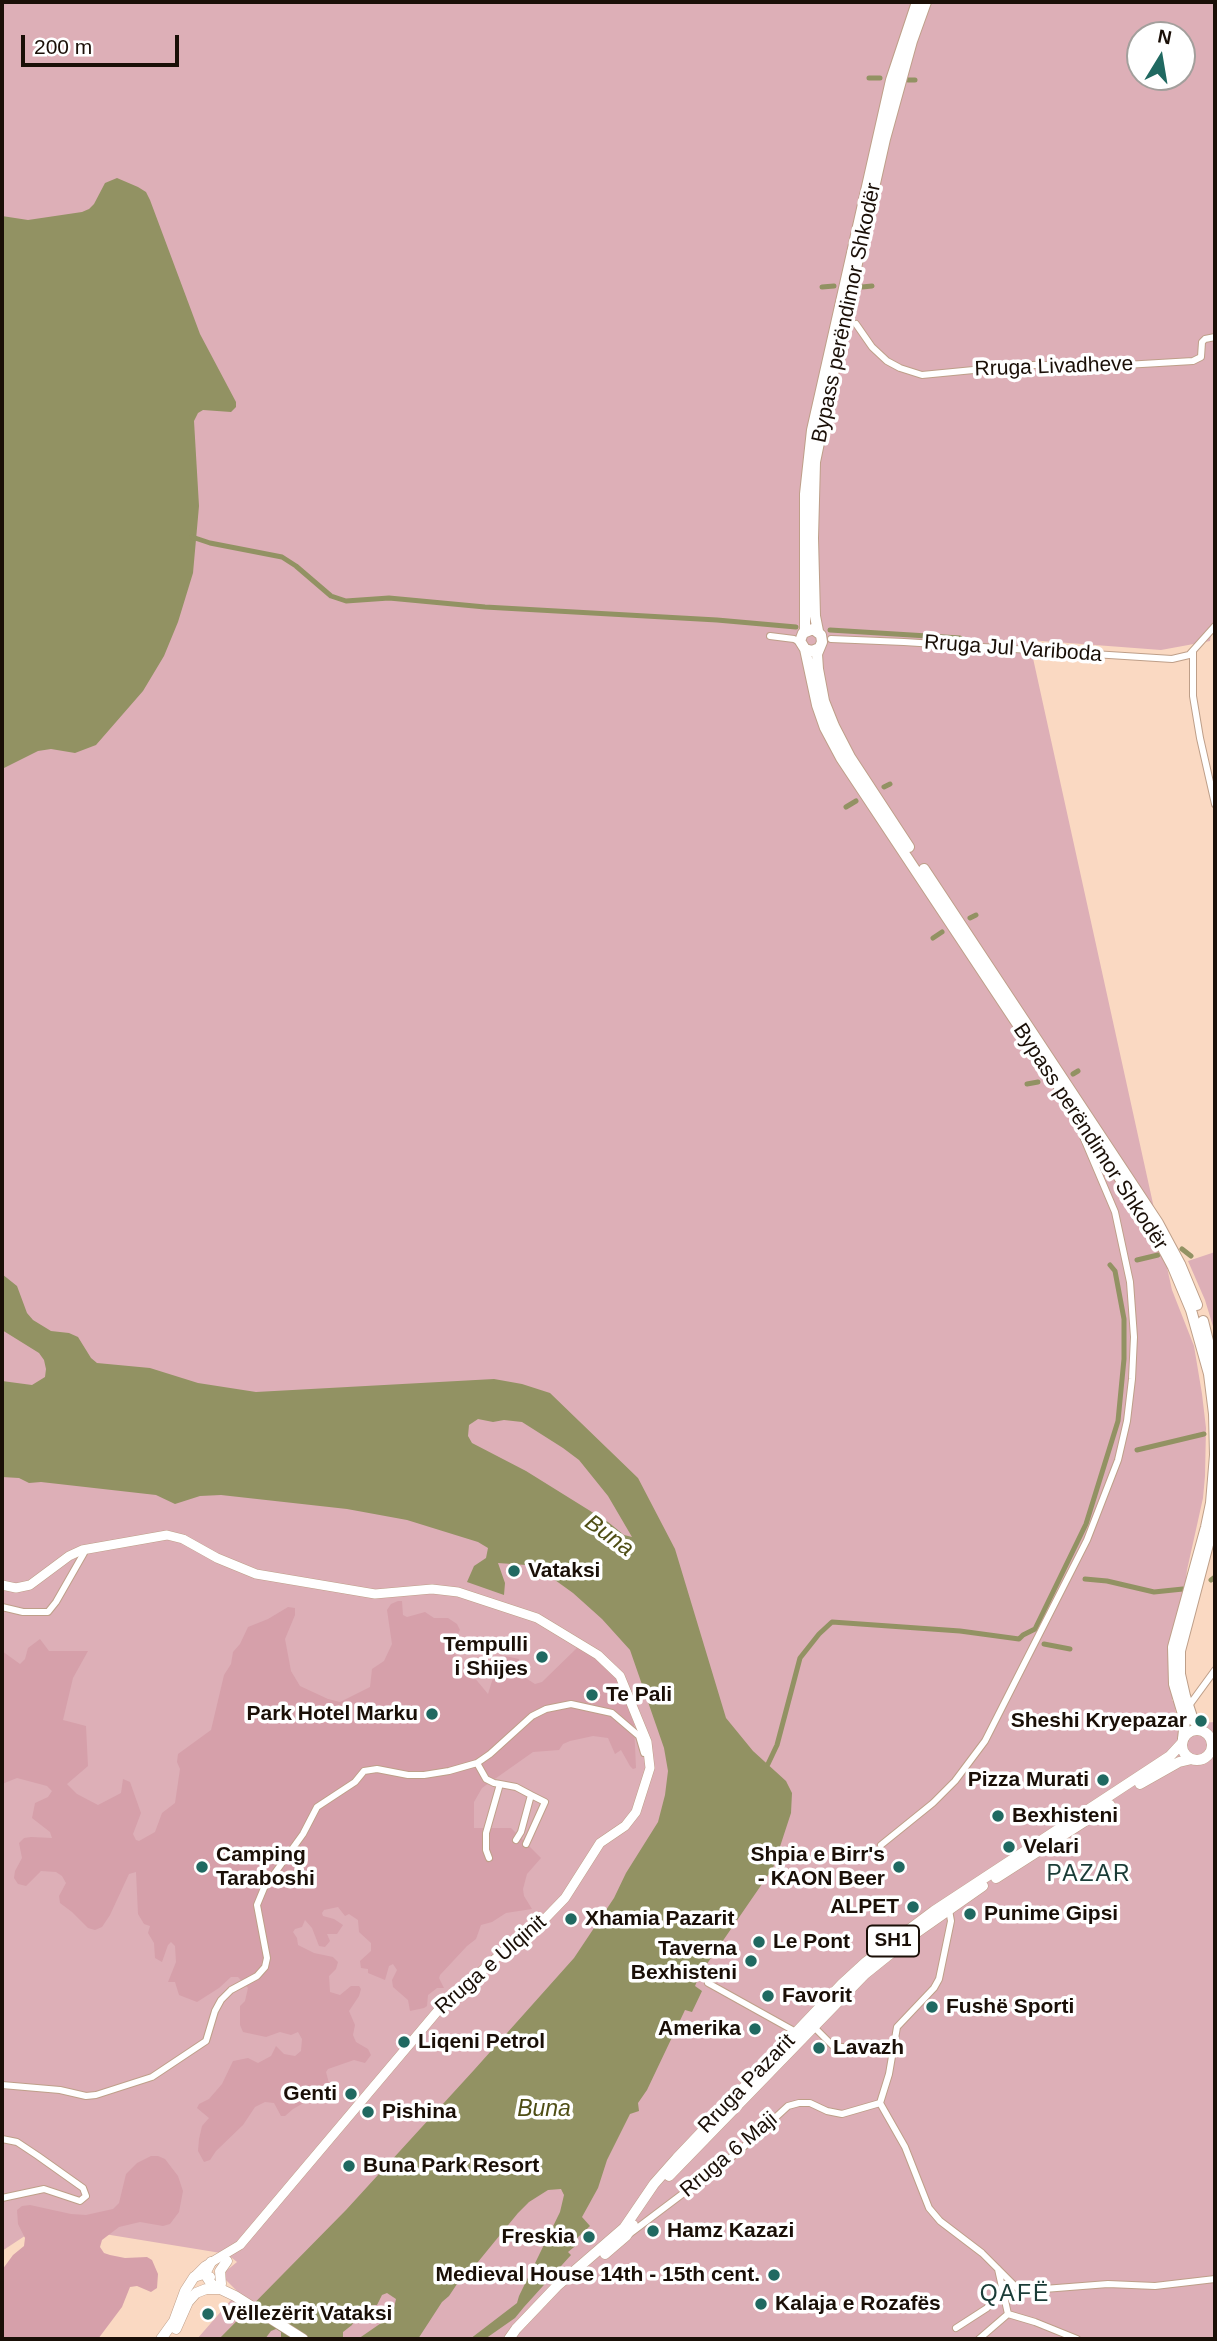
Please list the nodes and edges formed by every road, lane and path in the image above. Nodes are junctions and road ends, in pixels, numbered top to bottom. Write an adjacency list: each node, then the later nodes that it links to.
1 (918, 2): 7 (highway, Bypass perëndimor Shkodër)
2 (926, 2): 8 (highway, Bypass perëndimor Shkodër)
3 (856, 324): 4 (street, Rruga Livadheve)
4 (1215, 337)
5 (1215, 626): 9 (street)
6 (770, 636): 7 (street)
7 (801, 639): 8 (highway); 8 (highway); 11 (highway, Bypass perëndimor Shkodër)
8 (822, 640): 9 (street, Rruga Jul Variboda); 12 (highway, Bypass perëndimor Shkodër)
9 (1193, 652): 10 (street)
10 (1215, 804)
11 (1067, 1101): 18 (highway, Bypass perëndimor Shkodër); 30 (street)
12 (1215, 1369)
13 (1215, 1518): 18 (highway, Bypass perëndimor Shkodër)
14 (83, 1549): 15 (main road); 16 (street); 25 (main road)
15 (2, 1585)
16 (2, 1607)
17 (1215, 1670): 18 (street)
18 (1185, 1708): 20 (highway, Bypass perëndimor Shkodër); 21 (highway)
19 (1215, 1729): 20 (main road, SH1)
20 (1202, 1730): 21 (main road, SH1); 22 (main road, SH1)
21 (1182, 1741): 23 (main road); 35 (main road, Rruga Pazarit / SH1)
22 (1214, 1745): 23 (main road, SH1)
23 (1192, 1759): 32 (main road, Rruga Pazarit / SH1)
24 (477, 1763): 25 (street); 26 (street); 37 (street)
25 (650, 1768): 42 (main road, Rruga e Ulqinit)
26 (500, 1784): 27 (street); 31 (street)
27 (531, 1795): 28 (street); 29 (street)
28 (516, 1840)
29 (526, 1844)
30 (881, 1845)
31 (489, 1858)
32 (949, 1910): 34 (main road, Rruga Pazarit / SH1); 38 (street)
33 (708, 1983): 35 (street)
34 (813, 2026): 36 (street, Rruga Pazarit); 40 (main road, Rruga Pazarit / SH1)
35 (796, 2032): 40 (main road, Rruga Pazarit / SH1)
36 (860, 2049)
37 (2, 2085)
38 (880, 2103): 43 (street, Rruga 6 Maji); 46 (street)
39 (2, 2139): 41 (street)
40 (659, 2182): 43 (main road, SH1); 56 (main road, SH1)
41 (2, 2198)
42 (257, 2226): 44 (main road, Rruga e Ulqinit); 45 (main road, Rruga e Ulqinit)
43 (626, 2236): 57 (main road, SH1)
44 (227, 2261): 47 (main road, Rruga e Ulqinit); 49 (main road)
45 (211, 2262): 47 (main road)
46 (998, 2269): 50 (street); 52 (street)
47 (199, 2275): 49 (main road); 51 (main road, Rruga e Ulqinit); 54 (main road, Rruga e Ulqinit)
48 (1215, 2279): 50 (street)
49 (220, 2287): 51 (main road); 55 (main road)
50 (1016, 2287): 53 (street)
51 (188, 2302): 54 (main road, Rruga e Ulqinit)
52 (1008, 2314): 58 (street); 59 (street)
53 (956, 2328)
54 (164, 2339)
55 (303, 2339)
56 (509, 2339)
57 (516, 2339)
58 (979, 2339)
59 (1077, 2339)

